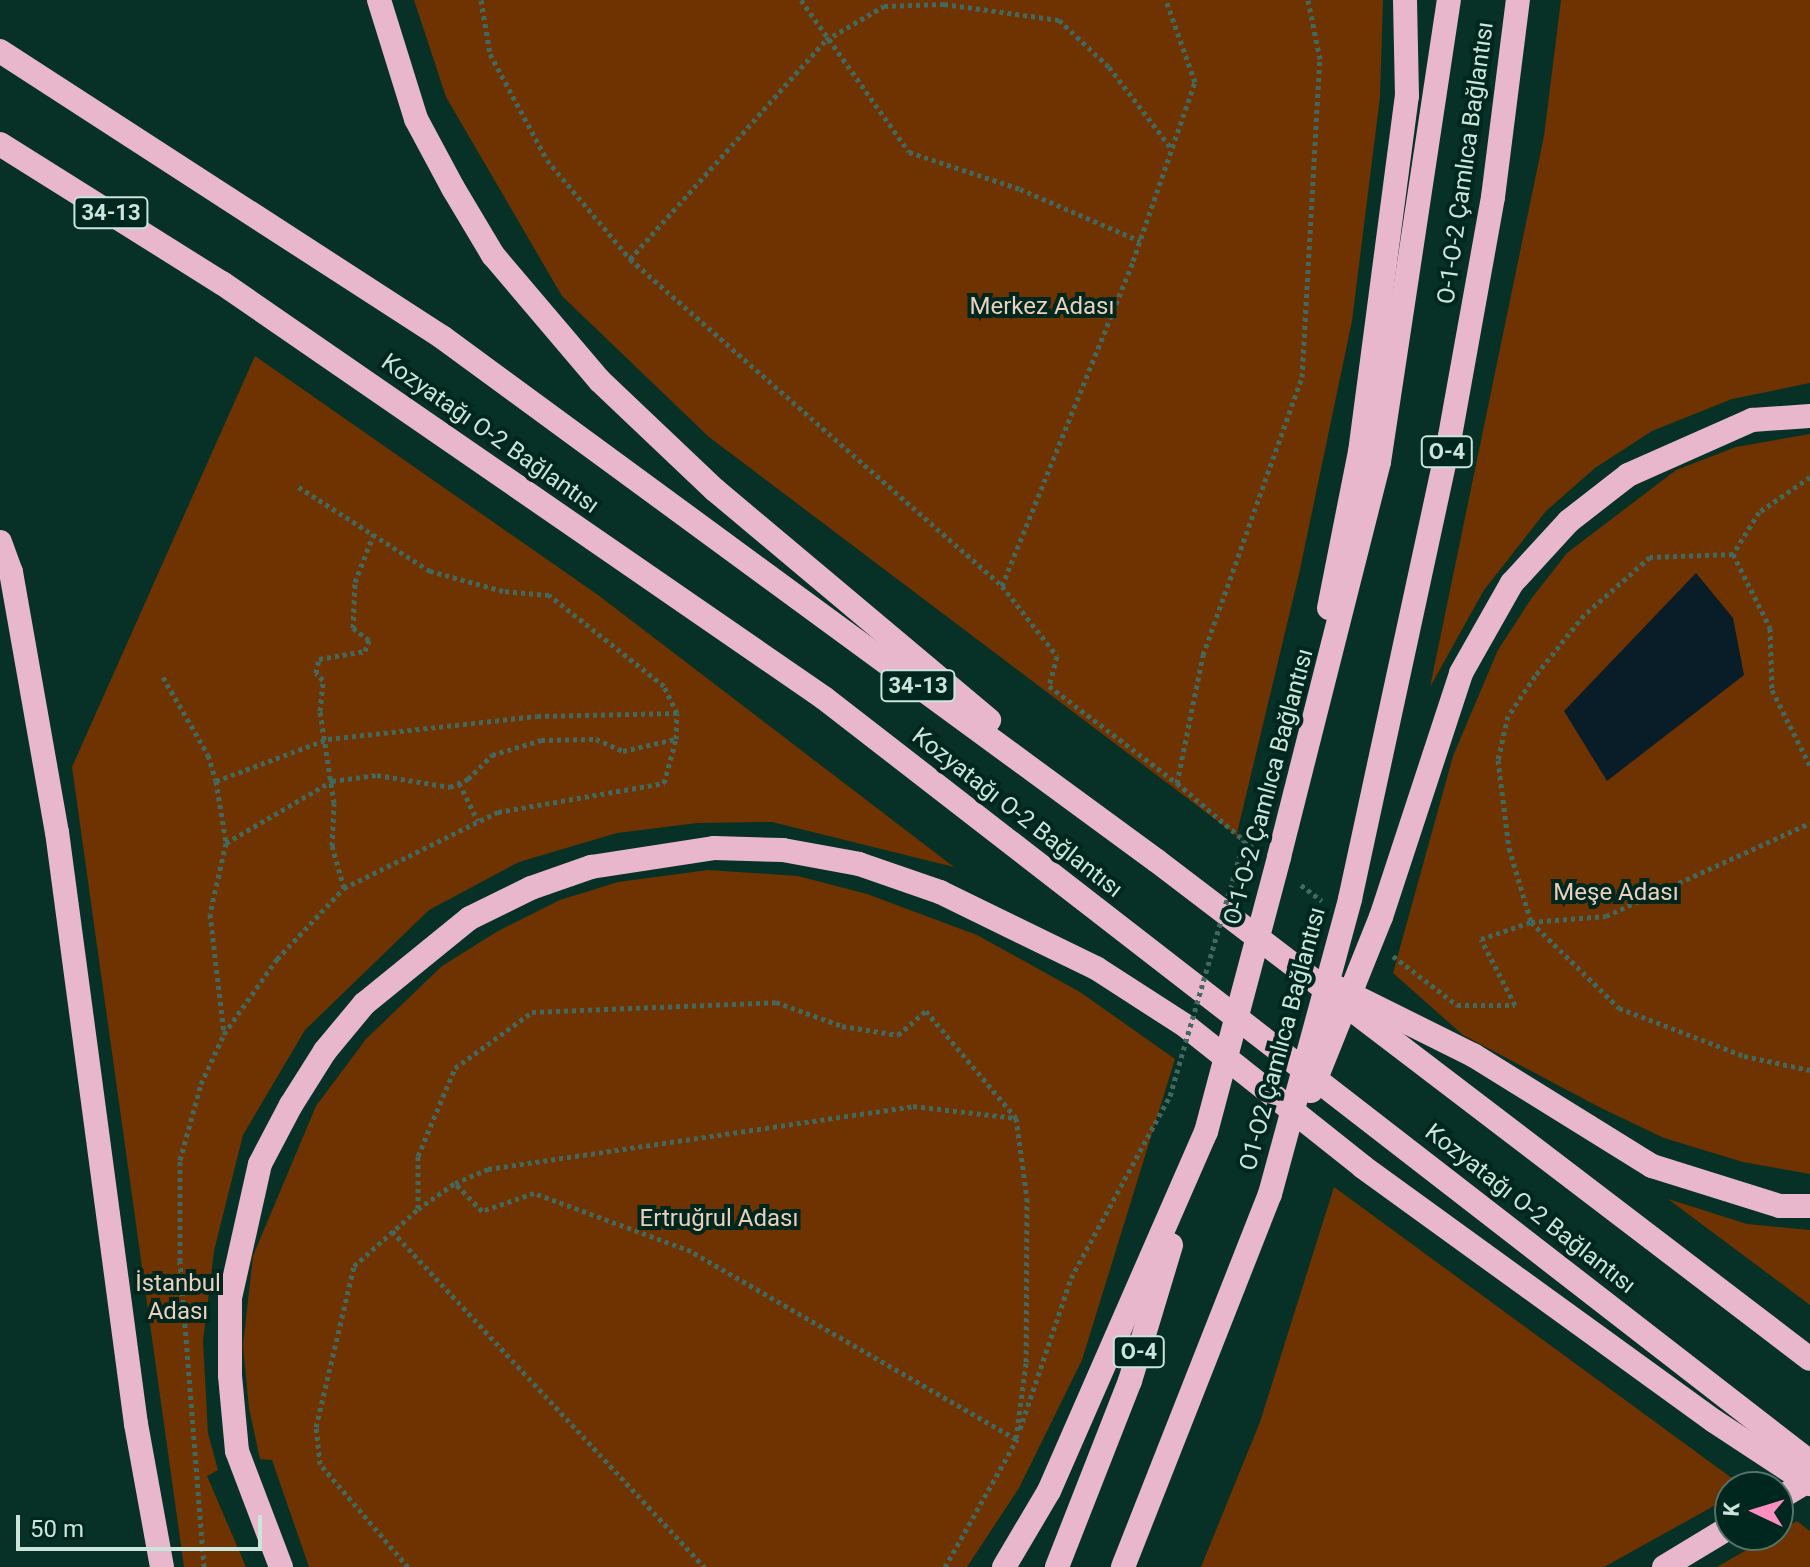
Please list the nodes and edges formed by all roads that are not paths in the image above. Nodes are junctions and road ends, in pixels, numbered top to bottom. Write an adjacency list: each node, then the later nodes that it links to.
1 (379, 0): 10 (highway)
2 (1405, 0): 9 (highway)
3 (1449, 0): 9 (highway, O-1-O-2 Çamlıca Bağlantısı / O-4)
4 (1518, 0): 11 (highway, O-1-O-2 Çamlıca Bağlantısı / O-4)
5 (0, 51): 10 (highway, Kozyatağı O-2 Bağlantısı / 34-13)
6 (0, 144): 17 (highway, Kozyatağı O-2 Bağlantısı / 34-13)
7 (1810, 416): 14 (highway, bridge)
8 (0, 542): 20 (highway)
9 (1279, 857): 13 (highway, O-1-O-2 Çamlıca Bağlantısı / O-4, bridge)
10 (1157, 861): 12 (highway, Kozyatağı O-2 Bağlantısı / 34-13)
11 (1350, 899): 14 (highway, O1-O2 Çamlıca Bağlantısı / O-4, bridge)
12 (1285, 962): 15 (highway); 16 (highway, Kozyatağı O-2 Bağlantısı / 34-13)
13 (1206, 1132): 22 (highway); 23 (highway, O-1-O-2 Çamlıca Bağlantısı / O-4)
14 (1270, 1194): 24 (highway, O-4)
15 (1810, 1206)
16 (1810, 1359)
17 (1810, 1462)
18 (1810, 1482): 21 (highway)
19 (1714, 1536): 25 (highway)
20 (162, 1567)
21 (281, 1567)
22 (1004, 1567)
23 (1057, 1567)
24 (1123, 1567)
25 (1664, 1567)

